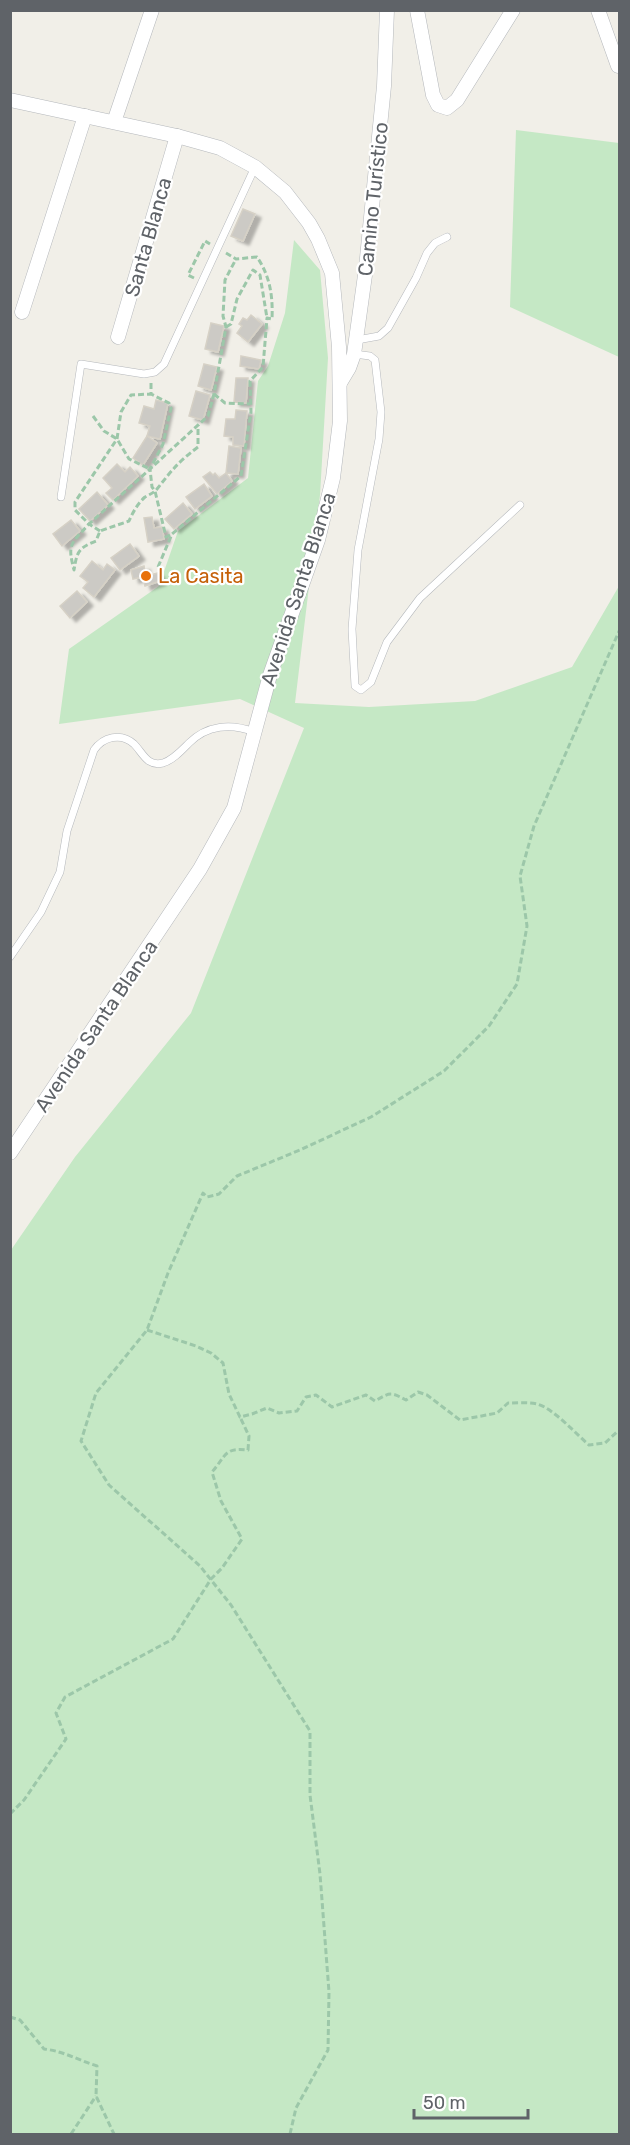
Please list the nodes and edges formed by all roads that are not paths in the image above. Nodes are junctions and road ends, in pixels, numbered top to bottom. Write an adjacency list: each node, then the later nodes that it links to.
1 (152, 10): 9 (street)
2 (387, 10): 15 (street, Camino Turístico)
3 (417, 10): 4 (street)
4 (513, 10)
5 (598, 10): 6 (street)
6 (618, 66)
7 (10, 100): 8 (street, Avenida Santa Blanca)
8 (85, 116): 9 (street, Avenida Santa Blanca); 13 (street)
9 (114, 122): 10 (street, Avenida Santa Blanca)
10 (177, 136): 11 (street, Avenida Santa Blanca); 14 (street, Santa Blanca)
11 (255, 167): 16 (street, Avenida Santa Blanca); 17 (lane)
12 (447, 237): 15 (lane)
13 (22, 312)
14 (118, 337)
15 (356, 347): 16 (street, Camino Turístico); 18 (lane)
16 (340, 383): 19 (street, Avenida Santa Blanca)
17 (61, 497)
18 (520, 505)
19 (254, 732): 20 (lane); 21 (street, Avenida Santa Blanca)
20 (10, 957)
21 (10, 1153)

